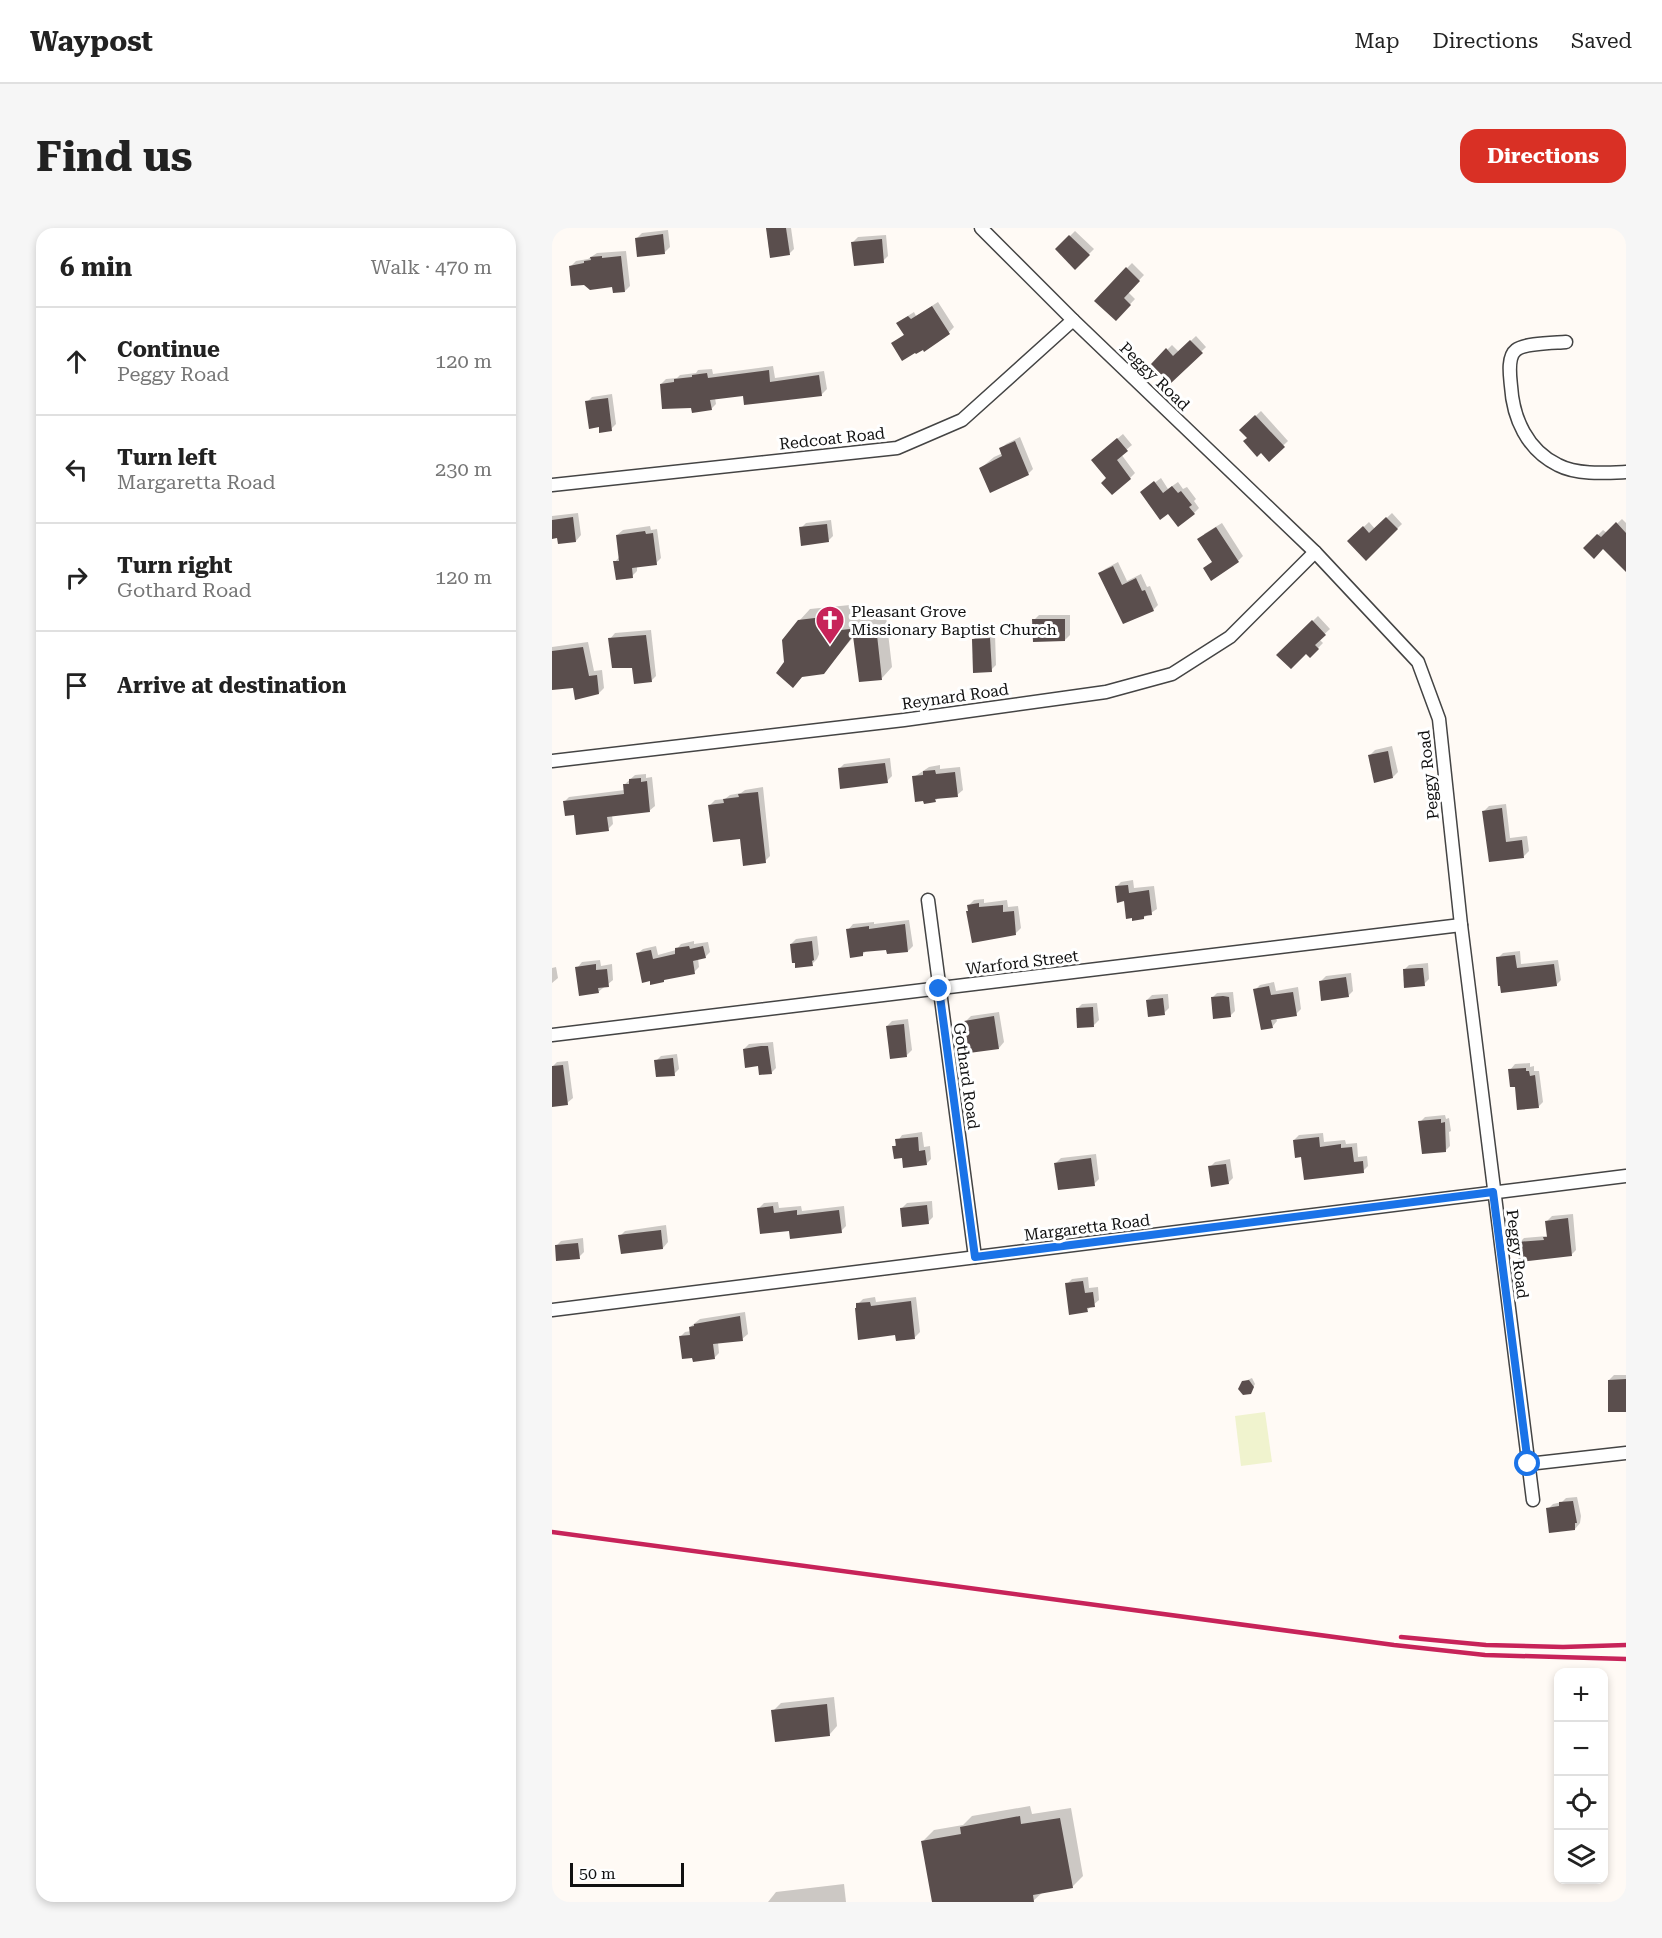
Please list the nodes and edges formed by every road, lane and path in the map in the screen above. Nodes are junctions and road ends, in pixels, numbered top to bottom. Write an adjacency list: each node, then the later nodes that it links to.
1 (981, 228): 2 (street, Peggy Road)
2 (1073, 320): 5 (street, Redcoat Road); 6 (street, Peggy Road)
3 (1566, 342): 4 (street)
4 (1626, 472)
5 (552, 485)
6 (1315, 552): 7 (street, Reynard Road); 9 (street, Peggy Road)
7 (552, 761)
8 (928, 900): 10 (street, Gothard Road)
9 (1461, 925): 10 (street, Warford Street); 13 (street, Peggy Road)
10 (939, 989): 11 (street, Warford Street); 14 (street, Gothard Road)
11 (552, 1035)
12 (1626, 1176): 13 (street, Margaretta Road)
13 (1493, 1192): 14 (street, Margaretta Road); 17 (street, Peggy Road)
14 (975, 1257): 15 (street, Margaretta Road)
15 (552, 1310)
16 (1626, 1453): 17 (street)
17 (1528, 1464): 18 (street, Peggy Road)
18 (1533, 1500)

